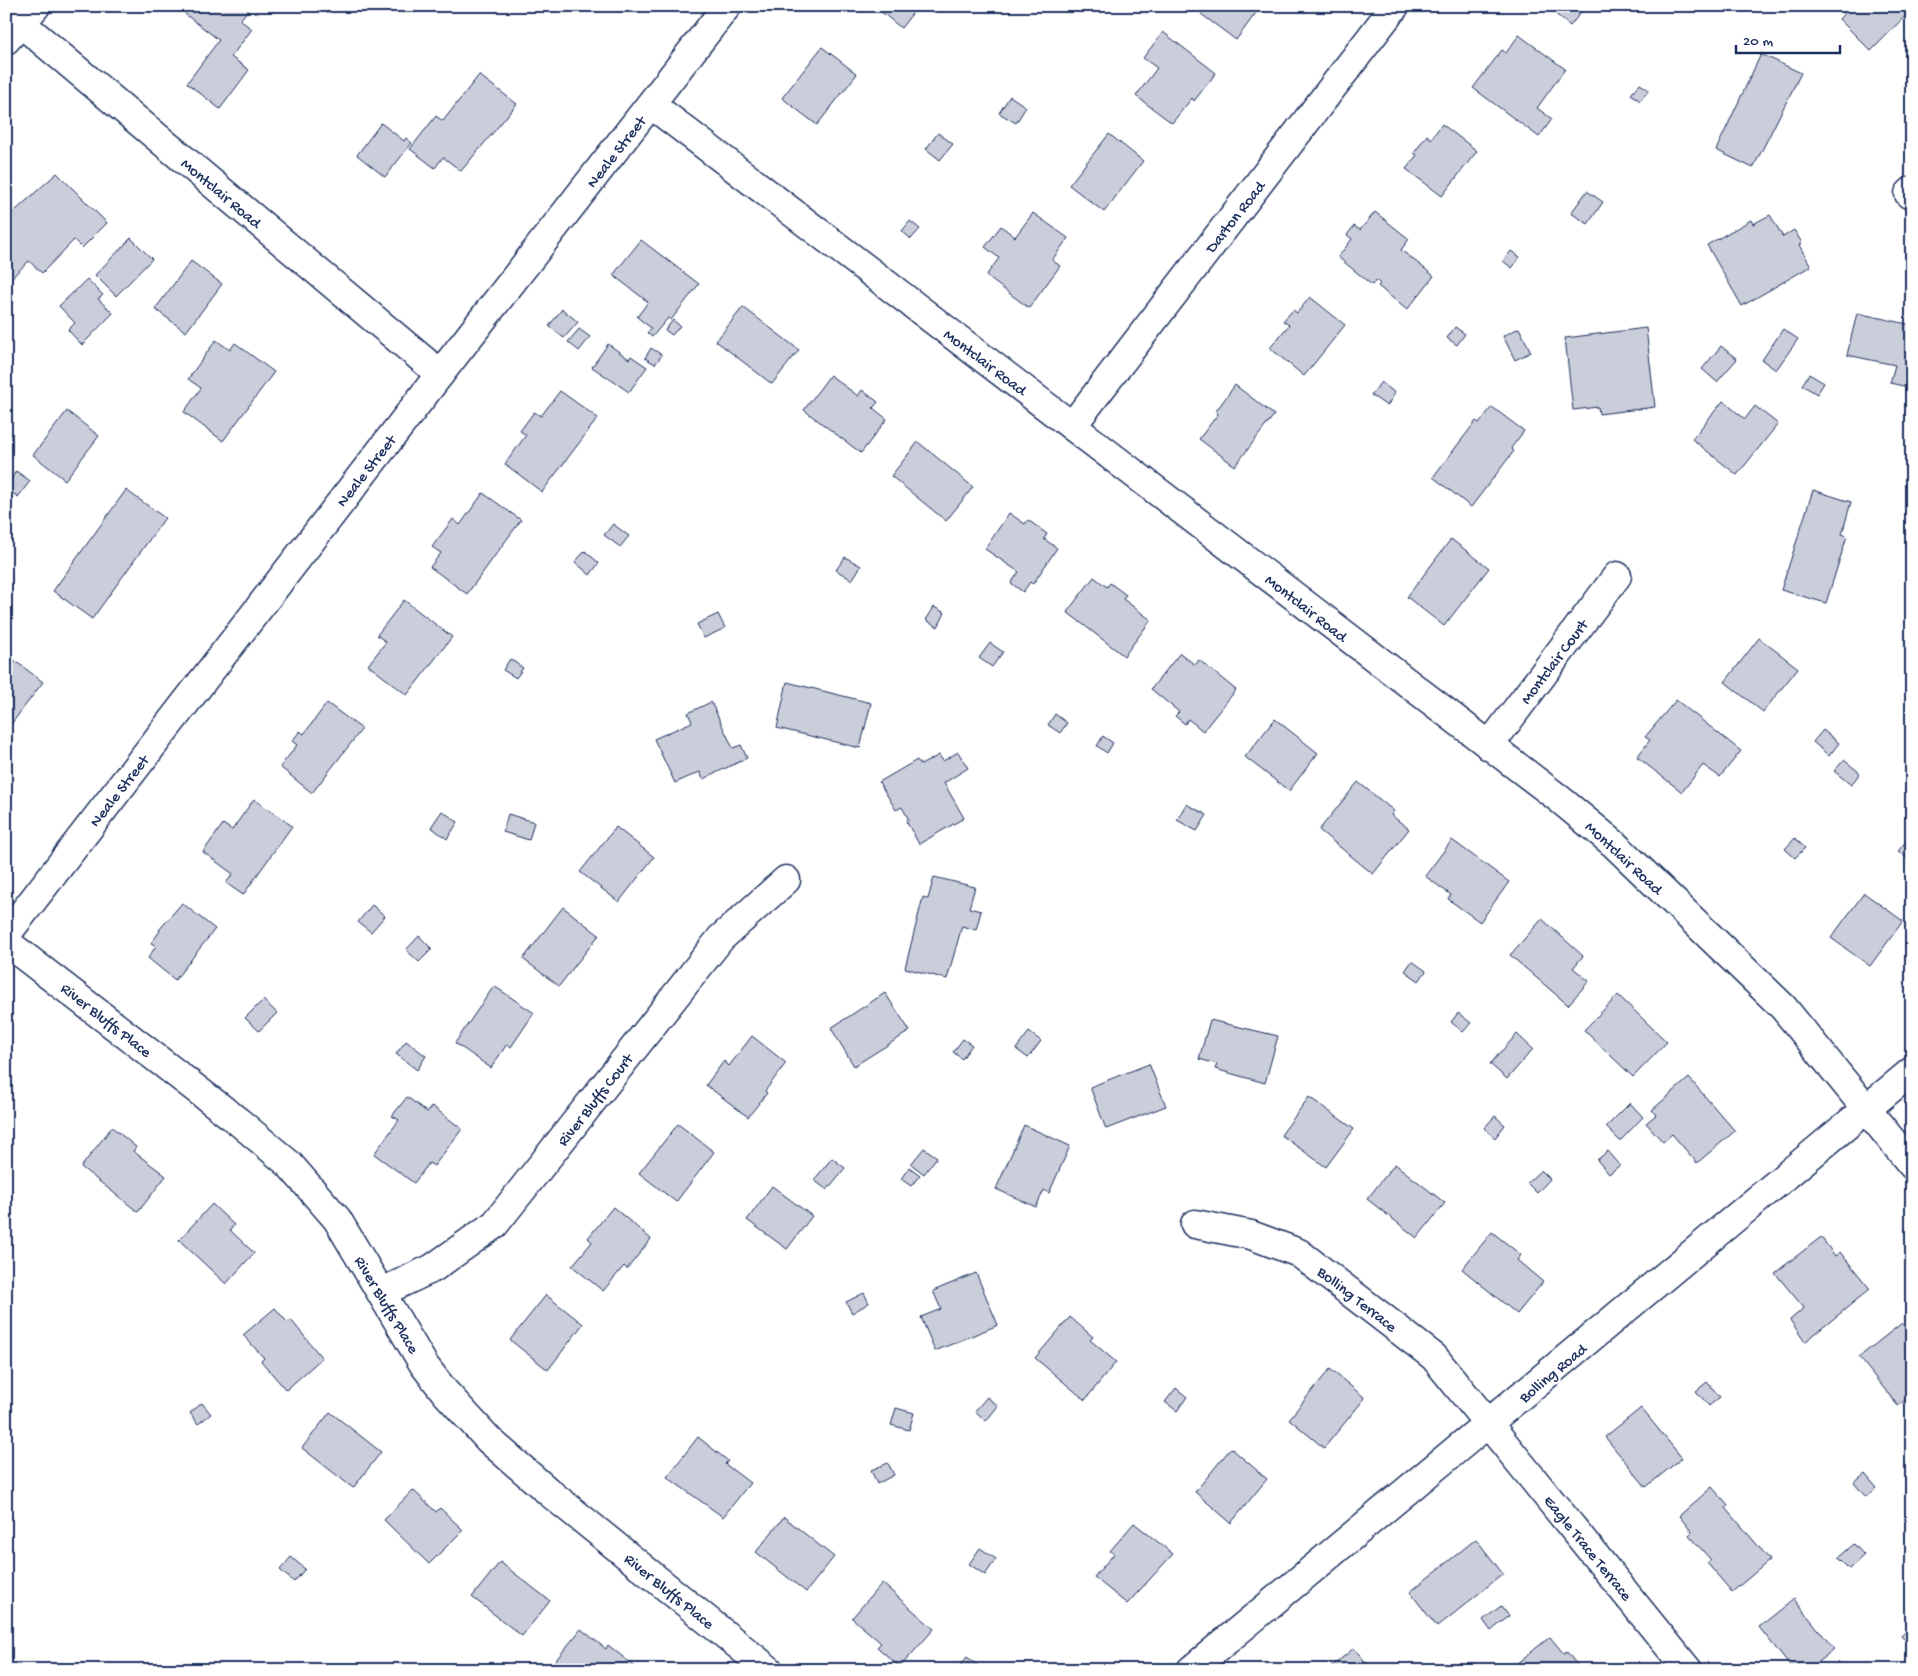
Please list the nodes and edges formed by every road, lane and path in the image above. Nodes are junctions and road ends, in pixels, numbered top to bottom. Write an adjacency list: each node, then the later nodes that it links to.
1 (727, 6): 4 (street, Neale Street)
2 (1395, 6): 6 (street, Darton Road)
3 (18, 20): 5 (street, Montclair Road)
4 (652, 104): 5 (street, Neale Street); 6 (street, Montclair Road)
5 (440, 374): 10 (street, Neale Street)
6 (1072, 426): 8 (street, Montclair Road)
7 (1616, 576): 8 (street, Montclair Court)
8 (1488, 746): 13 (street, Montclair Road)
9 (786, 880): 16 (street, River Bluffs Court)
10 (6, 935)
11 (6, 942): 16 (street, River Bluffs Place)
12 (1912, 1071): 13 (street, Bolling Road)
13 (1868, 1110): 14 (street, Montclair Road); 17 (street, Bolling Road)
14 (1912, 1165)
15 (1195, 1224): 17 (street, Bolling Terrace)
16 (382, 1292): 18 (street, River Bluffs Place)
17 (1489, 1424): 19 (street, Bolling Road); 20 (street, Eagle Trace Terrace)
18 (769, 1670)
19 (1191, 1670)
20 (1688, 1670)

